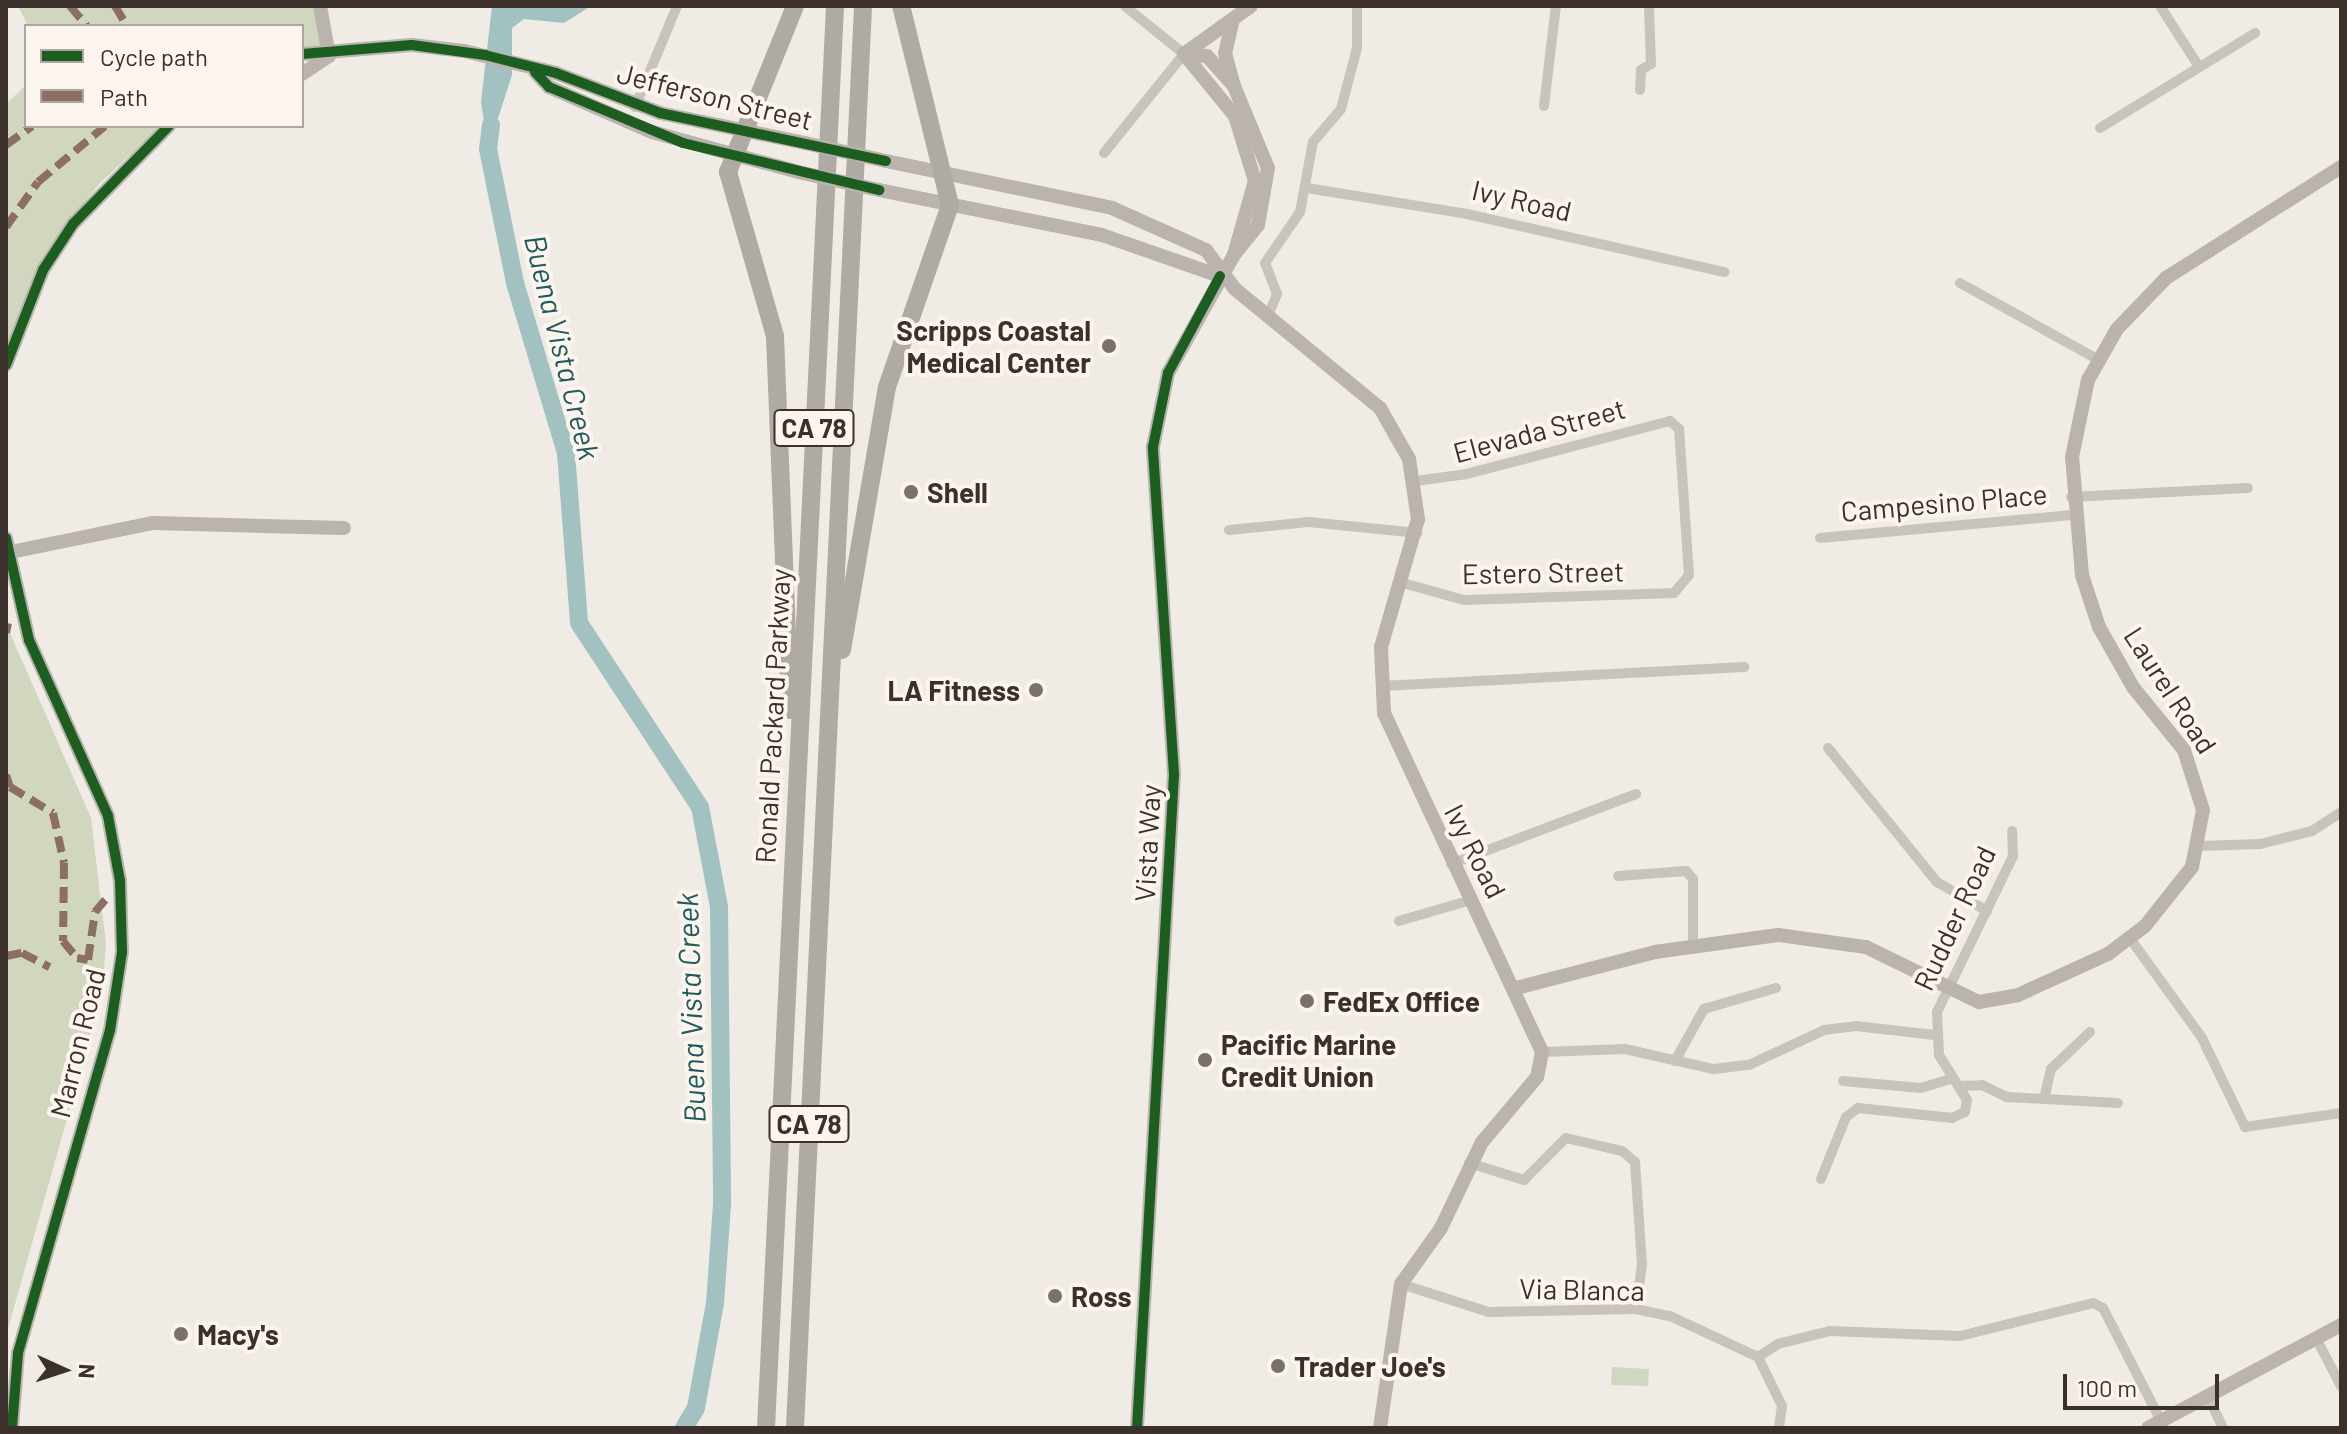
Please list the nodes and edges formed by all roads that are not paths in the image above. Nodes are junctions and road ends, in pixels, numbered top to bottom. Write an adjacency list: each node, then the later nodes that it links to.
1 (320, 6): 17 (main road)
2 (677, 6): 24 (street)
3 (795, 6): 25 (highway)
4 (835, 6): 60 (highway, Ronald Packard Parkway / CA 78)
5 (863, 6): 57 (highway, Ronald Packard Parkway / CA 78)
6 (901, 6): 31 (highway)
7 (1125, 6): 16 (street, Vista Way)
8 (1251, 6): 13 (main road)
9 (1357, 6): 32 (street)
10 (1556, 6): 23 (street)
11 (1649, 6): 22 (street)
12 (2160, 6): 18 (street)
13 (1233, 19): 16 (main road); 21 (main road)
14 (2255, 33): 18 (street)
15 (304, 54): 17 (main road)
16 (1184, 54): 21 (main road, Vista Way); 28 (street); 34 (main road, Vista Way)
17 (329, 56): 19 (main road, Jefferson Street); 20 (main road)
18 (2198, 65): 27 (street)
19 (535, 72): 24 (main road, Jefferson Street); 29 (main road, Jefferson Street)
20 (304, 73)
21 (1234, 86): 34 (main road, Vista Way)
22 (1640, 90)
23 (1544, 106)
24 (635, 107): 25 (main road, Jefferson Street)
25 (743, 127): 29 (highway); 31 (main road, Jefferson Street, bridge)
26 (167, 128): 40 (main road)
27 (2100, 128)
28 (1104, 153)
29 (734, 156): 33 (main road, Jefferson Street, bridge); 60 (highway)
30 (2341, 167): 39 (main road, Laurel Road)
31 (944, 173): 33 (highway); 36 (main road, Jefferson Street)
32 (1307, 188): 35 (street, Ivy Road); 38 (street)
33 (950, 205): 36 (main road, Jefferson Street); 57 (highway)
34 (1234, 255): 36 (main road, Vista Way)
35 (1725, 272)
36 (1220, 276): 38 (main road, Ivy Road); 95 (main road, Vista Way)
37 (1960, 283): 39 (street)
38 (1269, 313): 41 (main road, Ivy Road)
39 (2097, 359): 43 (main road, Laurel Road)
40 (6, 365)
41 (1415, 481): 47 (main road, Ivy Road); 51 (street, Elevada Street)
42 (2248, 488): 43 (street)
43 (2071, 497): 44 (main road, Laurel Road)
44 (2072, 515): 48 (street, Campesino Place); 59 (main road, Laurel Road)
45 (344, 528): 49 (main road)
46 (1229, 530): 47 (street)
47 (1417, 533): 50 (main road, Ivy Road)
48 (1820, 538)
49 (7, 548): 91 (main road, Marron Road)
50 (1403, 583): 51 (street, Estero Street); 53 (main road, Ivy Road)
51 (1685, 587)
52 (1745, 667): 53 (street)
53 (1382, 686): 61 (main road, Ivy Road)
54 (1828, 748): 64 (street)
55 (1636, 794): 61 (street)
56 (2341, 812): 59 (street)
57 (823, 820): 94 (highway, Ronald Packard Parkway / CA 78)
58 (2012, 831): 64 (street, Rudder Road)
59 (2199, 846): 66 (main road, Laurel Road)
60 (794, 849): 87 (highway, Ronald Packard Parkway / CA 78)
61 (1451, 864): 63 (main road, Ivy Road)
62 (1618, 876): 67 (street)
63 (1471, 900): 65 (street); 68 (main road, Ivy Road)
64 (1987, 911): 70 (street, Rudder Road)
65 (1399, 921)
66 (2129, 937): 70 (main road, Laurel Road); 79 (street)
67 (1693, 946): 68 (main road, Laurel Road); 70 (main road, Laurel Road)
68 (1516, 988): 73 (main road, Ivy Road)
69 (1776, 988): 74 (street)
70 (1948, 993): 72 (street, Rudder Road)
71 (2090, 1032): 77 (street)
72 (1934, 1035): 74 (street); 76 (street, Rudder Road)
73 (1542, 1052): 74 (street); 80 (main road)
74 (1675, 1061)
75 (1843, 1081): 76 (street)
76 (1956, 1082): 77 (street); 81 (street)
77 (2044, 1099): 78 (street)
78 (2118, 1103)
79 (2341, 1113)
80 (1469, 1163): 82 (main road); 83 (street)
81 (1821, 1179)
82 (1401, 1284): 83 (street, Via Blanca); 96 (main road)
83 (1636, 1309): 86 (street, Via Blanca)
84 (2341, 1325): 85 (main road)
85 (2316, 1338): 88 (street); 89 (main road)
86 (1758, 1357): 90 (street); 97 (street)
87 (769, 1373): 92 (highway); 93 (highway, Ronald Packard Parkway / CA 78)
88 (2341, 1386)
89 (2208, 1397): 90 (main road); 98 (street)
90 (2155, 1424)
91 (12, 1428)
92 (760, 1428)
93 (766, 1428)
94 (795, 1428)
95 (1137, 1428)
96 (1380, 1428)
97 (1779, 1428)
98 (2223, 1428)

